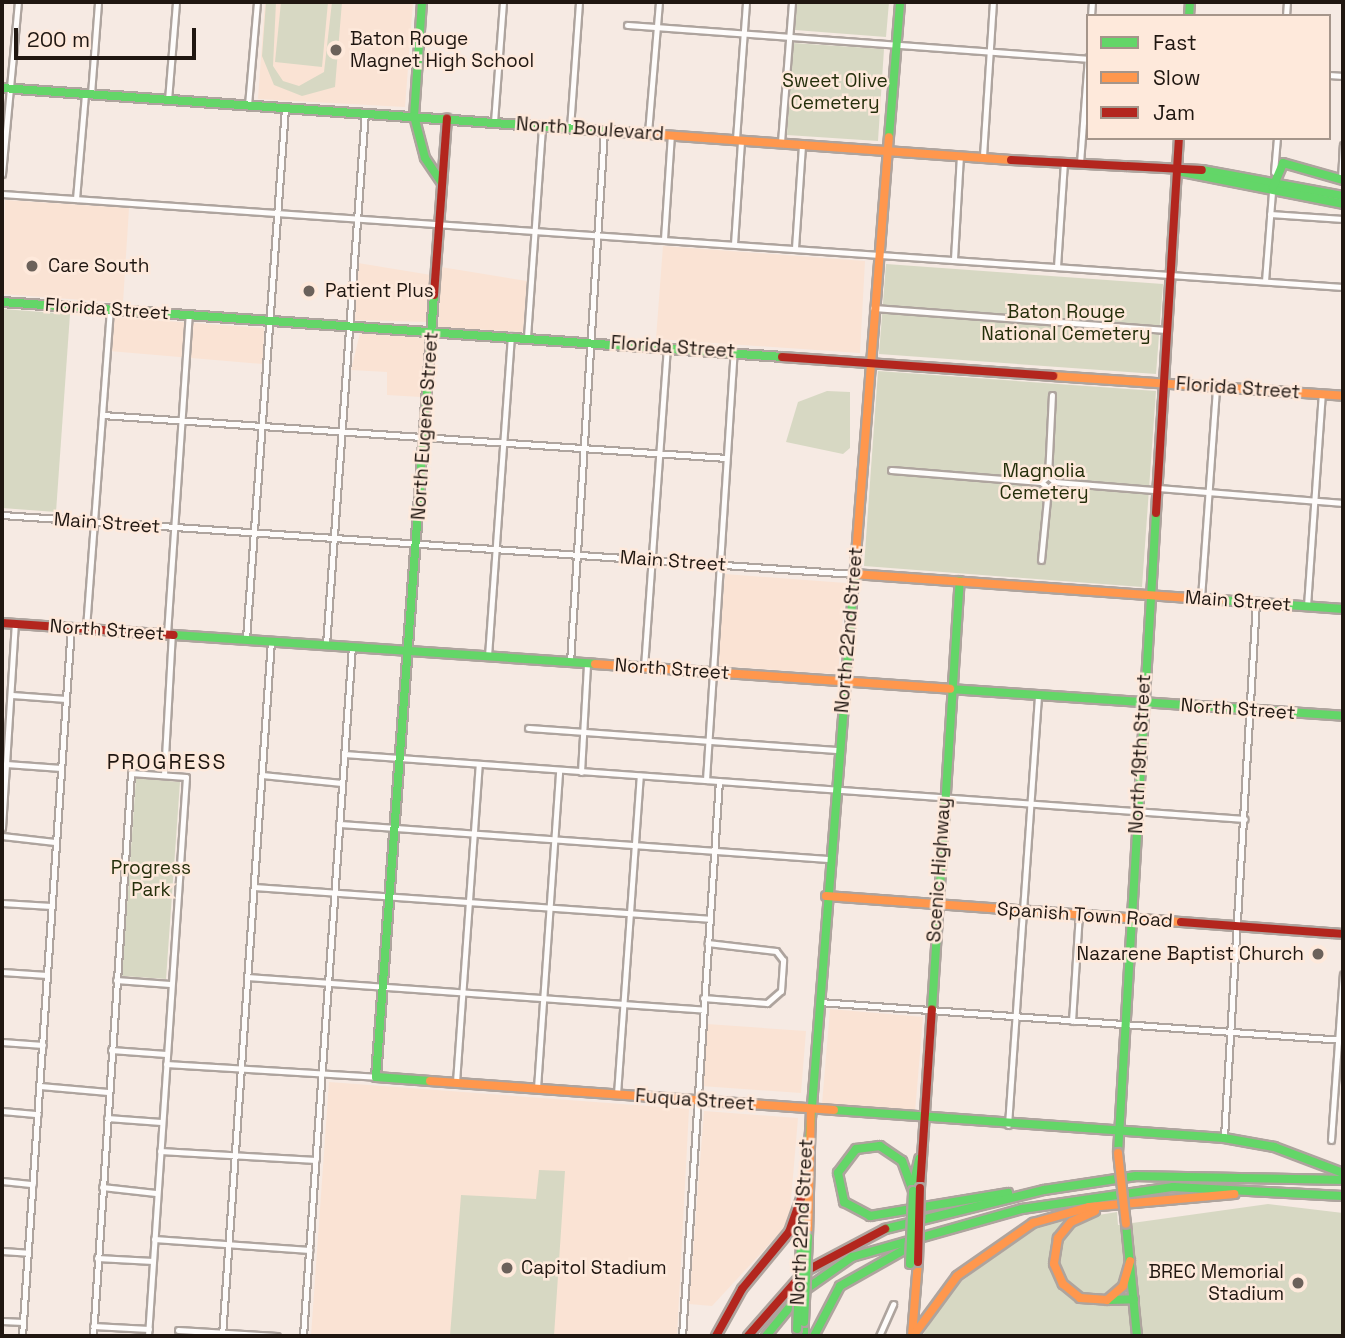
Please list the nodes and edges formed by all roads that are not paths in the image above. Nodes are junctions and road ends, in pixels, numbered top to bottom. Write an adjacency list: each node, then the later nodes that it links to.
1 (18, 2): 21 (street)
2 (98, 2): 22 (street)
3 (176, 2): 23 (street)
4 (257, 2): 24 (street)
5 (422, 2): 27 (main road)
6 (503, 2): 29 (street)
7 (579, 2): 31 (street)
8 (659, 2): 14 (street)
9 (746, 2): 15 (street)
10 (792, 2): 16 (street)
11 (900, 2): 17 (main road, North 22nd Street)
12 (993, 2): 18 (street)
13 (627, 25): 14 (street)
14 (657, 28): 15 (street); 33 (street)
15 (744, 33): 16 (street); 35 (street)
16 (790, 37): 17 (street); 38 (street)
17 (897, 43): 18 (street); 41 (main road, North 22nd Street)
18 (987, 51): 19 (street); 43 (street)
19 (1086, 58)
20 (1086, 84): 45 (street)
21 (6, 89): 22 (main road, North Boulevard); 48 (street)
22 (88, 94): 23 (main road, North Boulevard); 54 (street)
23 (168, 100): 24 (main road, North Boulevard)
24 (248, 105): 25 (main road, North Boulevard)
25 (285, 108): 26 (main road, North Boulevard); 56 (street)
26 (365, 112): 27 (main road, North Boulevard); 58 (street)
27 (414, 116): 28 (main road, North Boulevard); 50 (main road)
28 (447, 118): 29 (main road, North Boulevard); 50 (main road, North Eugene Street)
29 (494, 122): 30 (main road, North Boulevard)
30 (542, 126): 31 (main road, North Boulevard); 61 (street)
31 (570, 128): 32 (main road, North Boulevard)
32 (604, 130): 33 (main road, North Boulevard); 62 (street)
33 (648, 133): 34 (main road, North Boulevard)
34 (671, 134): 35 (main road, North Boulevard); 63 (street)
35 (739, 139): 38 (main road, North Boulevard); 64 (street)
36 (1179, 140): 46 (main road, North 19th Street)
37 (1277, 140): 47 (street)
38 (781, 142): 39 (main road, North Boulevard)
39 (803, 144): 41 (main road, North Boulevard); 65 (street)
40 (1343, 145): 49 (street)
41 (889, 151): 42 (main road, North Boulevard); 66 (main road, North 22nd Street)
42 (960, 155): 43 (main road, North Boulevard); 67 (street)
43 (983, 156): 44 (main road, North Boulevard)
44 (1064, 162): 45 (main road, North Boulevard); 68 (street)
45 (1080, 163): 46 (main road, North Boulevard)
46 (1177, 171): 51 (main road, North Boulevard); 69 (main road, North 19th Street)
47 (1274, 172): 49 (main road); 51 (main road)
48 (2, 174)
49 (1342, 180)
50 (442, 183): 60 (main road, North Eugene Street)
51 (1273, 188): 53 (main road, North Boulevard); 55 (main road, North Boulevard); 57 (street)
52 (2, 194): 54 (street)
53 (1343, 196)
54 (76, 199): 56 (street)
55 (1343, 204)
56 (278, 213): 58 (street); 76 (street)
57 (1270, 214): 59 (street); 70 (street)
58 (359, 218): 60 (street); 77 (street)
59 (1343, 219)
60 (438, 223): 61 (street); 79 (main road, North Eugene Street)
61 (535, 230): 62 (street); 81 (street)
62 (596, 234): 63 (street); 82 (street)
63 (664, 239): 64 (street)
64 (734, 244): 65 (street)
65 (795, 248): 66 (street)
66 (877, 254): 67 (street); 73 (main road, North 22nd Street)
67 (954, 259): 68 (street)
68 (1057, 267): 69 (street)
69 (1170, 275): 70 (street); 78 (main road, North 19th Street)
70 (1265, 281): 71 (street)
71 (1343, 287)
72 (2, 302): 74 (main road, Florida Street)
73 (873, 308): 78 (street); 85 (main road, North 22nd Street)
74 (110, 309): 75 (main road, Florida Street); 91 (street)
75 (189, 315): 76 (main road, Florida Street); 92 (street)
76 (269, 320): 77 (main road, Florida Street); 93 (street)
77 (351, 325): 79 (main road, Florida Street); 94 (street)
78 (1167, 330): 86 (main road, North 19th Street)
79 (432, 331): 80 (main road, Florida Street); 95 (main road, North Eugene Street)
80 (512, 336): 81 (main road, Florida Street); 96 (street)
81 (527, 337): 82 (main road, Florida Street)
82 (591, 342): 83 (main road, Florida Street); 97 (street)
83 (667, 347): 84 (main road, Florida Street); 98 (street)
84 (734, 352): 85 (main road, Florida Street); 99 (street)
85 (869, 362): 86 (main road, Florida Street); 120 (main road, North 22nd Street)
86 (1163, 383): 87 (main road, Florida Street); 105 (main road, North 19th Street)
87 (1216, 387): 88 (main road, Florida Street); 106 (street)
88 (1322, 394): 90 (main road, Florida Street); 107 (street)
89 (1052, 395): 101 (street)
90 (1343, 396)
91 (102, 415): 92 (street); 110 (street)
92 (182, 420): 93 (street); 111 (street)
93 (263, 427): 94 (street); 112 (street)
94 (343, 432): 95 (street); 113 (street)
95 (424, 437): 96 (street); 114 (main road, North Eugene Street)
96 (504, 442): 97 (street); 115 (street)
97 (585, 449): 98 (street); 116 (street)
98 (660, 454): 99 (street); 117 (street)
99 (726, 458): 119 (street)
100 (891, 470): 102 (street)
101 (1048, 476): 102 (street); 103 (street)
102 (1041, 482): 104 (street)
103 (1055, 482): 104 (street); 105 (street)
104 (1048, 488): 118 (street)
105 (1155, 489): 106 (street); 122 (main road, North 19th Street)
106 (1207, 492): 107 (street); 123 (street)
107 (1315, 501): 108 (street); 125 (street)
108 (1343, 503)
109 (2, 515): 110 (street, Main Street)
110 (94, 522): 111 (street, Main Street); 130 (street)
111 (174, 528): 112 (street, Main Street); 131 (street)
112 (255, 533): 113 (street, Main Street); 132 (street)
113 (334, 538): 114 (street, Main Street); 134 (street)
114 (416, 544): 115 (street, Main Street); 136 (main road, North Eugene Street)
115 (497, 550): 116 (street, Main Street); 137 (street)
116 (576, 555): 117 (street, Main Street); 138 (street)
117 (653, 559): 119 (street, Main Street); 140 (street)
118 (1041, 560)
119 (719, 564): 120 (street, Main Street); 141 (street)
120 (853, 574): 121 (main road, Main Street); 142 (main road, North 22nd Street)
121 (960, 581): 122 (main road, Main Street); 143 (main road, Scenic Highway)
122 (1147, 594): 123 (main road, Main Street); 147 (main road, North 19th Street)
123 (1201, 598): 124 (main road, Main Street)
124 (1256, 602): 125 (main road, Main Street); 148 (street)
125 (1307, 606): 126 (main road, Main Street)
126 (1343, 609)
127 (2, 623): 128 (main road, North Street)
128 (15, 624): 129 (main road, North Street); 144 (street)
129 (71, 627): 130 (main road, North Street); 146 (street)
130 (86, 628): 131 (main road, North Street)
131 (169, 634): 132 (main road, North Street); 161 (street)
132 (246, 639): 133 (main road, North Street)
133 (271, 641): 134 (main road, North Street); 162 (street)
134 (326, 645): 135 (main road, North Street)
135 (352, 646): 136 (main road, North Street); 154 (street)
136 (408, 650): 137 (main road, North Street); 155 (main road, North Eugene Street)
137 (488, 656): 138 (main road, North Street)
138 (570, 662): 139 (main road, North Street)
139 (587, 664): 140 (main road, North Street); 151 (street)
140 (644, 667): 141 (main road, North Street)
141 (713, 673): 142 (main road, North Street); 152 (street)
142 (846, 681): 143 (main road, North Street); 153 (main road, North 22nd Street)
143 (953, 689): 145 (main road, North Street); 168 (main road, Scenic Highway)
144 (12, 695): 146 (street); 156 (street)
145 (1038, 695): 147 (main road, North Street); 169 (street)
146 (66, 699): 158 (street)
147 (1143, 703): 148 (main road, North Street); 170 (main road, North 19th Street)
148 (1252, 710): 149 (main road, North Street); 171 (street)
149 (1343, 716)
150 (528, 728): 151 (street)
151 (584, 732): 152 (street); 160 (street)
152 (708, 742): 153 (street); 164 (street)
153 (837, 750): 167 (main road, North 22nd Street)
154 (344, 754): 155 (street); 166 (street)
155 (400, 759): 157 (street); 174 (main road, North Eugene Street)
156 (6, 764): 158 (street); 173 (street)
157 (479, 765): 159 (street); 175 (street)
158 (61, 768): 178 (street)
159 (559, 771): 160 (street); 177 (street)
160 (581, 772): 163 (street)
161 (164, 775): 203 (street); 205 (street)
162 (262, 775): 166 (street); 182 (street)
163 (640, 776): 164 (street); 179 (street)
164 (706, 780): 165 (street)
165 (719, 781): 167 (street); 180 (street)
166 (342, 783): 172 (street)
167 (835, 789): 168 (street); 181 (main road, North 22nd Street)
168 (944, 797): 169 (street); 188 (main road, Scenic Highway)
169 (1031, 803): 170 (street); 191 (street)
170 (1138, 811): 171 (street); 195 (main road, North 19th Street)
171 (1245, 819): 196 (street)
172 (339, 824): 174 (street); 183 (street)
173 (2, 828)
174 (395, 829): 175 (street); 185 (main road, North Eugene Street)
175 (474, 835): 177 (street); 187 (street)
176 (2, 836): 178 (street)
177 (554, 841): 179 (street); 190 (street)
178 (55, 842): 189 (street)
179 (635, 846): 180 (street); 192 (street)
180 (715, 852): 181 (street); 194 (street)
181 (829, 859): 184 (main road, North 22nd Street)
182 (254, 887): 183 (street); 202 (street)
183 (334, 894): 185 (street); 204 (street)
184 (826, 897): 188 (main road, Spanish Town Road); 210 (main road, North 22nd Street)
185 (390, 898): 187 (street); 206 (main road, North Eugene Street)
186 (2, 902): 189 (street)
187 (469, 903): 190 (street); 207 (street)
188 (937, 904): 191 (main road, Spanish Town Road); 213 (main road, Scenic Highway)
189 (51, 906): 201 (street)
190 (550, 909): 192 (street); 208 (street)
191 (1023, 911): 193 (main road, Spanish Town Road); 214 (street)
192 (630, 913): 194 (street); 211 (street)
193 (1079, 914): 195 (main road, Spanish Town Road); 215 (street)
194 (709, 919): 198 (street)
195 (1131, 919): 196 (main road, Spanish Town Road); 216 (main road, North 19th Street)
196 (1238, 925): 197 (main road, Spanish Town Road); 217 (street)
197 (1343, 934)
198 (707, 943): 209 (street); 209 (street)
199 (2, 972): 201 (street)
200 (1343, 974): 218 (street)
201 (47, 975): 220 (street)
202 (247, 977): 204 (street); 224 (street)
203 (116, 980): 205 (street); 221 (street)
204 (327, 983): 206 (street); 225 (street)
205 (170, 984): 222 (street)
206 (383, 987): 207 (street); 226 (main road, North Eugene Street)
207 (463, 993): 208 (street); 227 (street)
208 (544, 998): 211 (street); 229 (street)
209 (703, 998): 212 (street)
210 (818, 1002): 213 (street); 233 (main road, North 22nd Street)
211 (624, 1003): 212 (street); 231 (street)
212 (702, 1010): 232 (street)
213 (930, 1011): 214 (street); 237 (main road, Scenic Highway)
214 (1016, 1017): 215 (street); 239 (street)
215 (1072, 1021): 216 (street)
216 (1123, 1025): 217 (street); 240 (main road, North 19th Street)
217 (1231, 1030): 218 (street); 241 (street)
218 (1341, 1040): 242 (street)
219 (2, 1042): 220 (street)
220 (43, 1045): 228 (street)
221 (111, 1050): 222 (street); 230 (street)
222 (166, 1054): 223 (street)
223 (166, 1064): 224 (street, Fuqua Street); 238 (street)
224 (240, 1068): 225 (street, Fuqua Street); 244 (street)
225 (321, 1073): 226 (street, Fuqua Street); 245 (street)
226 (376, 1077): 227 (main road, Fuqua Street)
227 (456, 1083): 229 (main road, Fuqua Street)
228 (40, 1086): 230 (street); 235 (street)
229 (537, 1088): 231 (main road, Fuqua Street)
230 (108, 1092): 236 (street)
231 (617, 1094): 232 (main road, Fuqua Street)
232 (696, 1101): 233 (main road, Fuqua Street); 282 (street)
233 (811, 1109): 237 (main road, Fuqua Street); 251 (main road, North 22nd Street); 286 (main road, North 22nd Street, bridge)
234 (2, 1111): 235 (street)
235 (38, 1114): 249 (street)
236 (107, 1118): 238 (street); 250 (street)
237 (921, 1118): 239 (main road, Fuqua Street); 252 (main road, Scenic Highway)
238 (161, 1122): 243 (street)
239 (1008, 1125): 240 (main road, Fuqua Street)
240 (1116, 1132): 241 (main road, Fuqua Street); 266 (main road, North 19th Street, bridge)
241 (1224, 1138): 246 (main road, Fuqua Street)
242 (1331, 1140)
243 (160, 1151): 244 (street); 253 (street)
244 (234, 1155): 245 (street); 260 (street)
245 (316, 1160): 261 (street)
246 (1343, 1173)
247 (1343, 1180): 254 (main road)
248 (2, 1181): 249 (street)
249 (33, 1184): 263 (street)
250 (102, 1187): 253 (street); 264 (street)
251 (804, 1190): 275 (main road, North 22nd Street, bridge); 283 (main road)
252 (916, 1190): 254 (main road); 289 (main road, Scenic Highway, bridge)
253 (156, 1193): 259 (street)
254 (1028, 1193): 284 (main road)
255 (1299, 1193): 256 (main road); 257 (main road); 258 (main road)
256 (1343, 1196)
257 (1137, 1203): 268 (main road); 289 (main road)
258 (993, 1216): 285 (main road); 287 (main road)
259 (154, 1239): 260 (street); 265 (street)
260 (228, 1244): 261 (street); 276 (street)
261 (310, 1250): 281 (street)
262 (2, 1251): 263 (street)
263 (29, 1252): 271 (street)
264 (97, 1258): 265 (street); 272 (street)
265 (153, 1261): 273 (street)
266 (1130, 1261): 267 (main road, North 19th Street); 268 (main road)
267 (1134, 1299): 268 (main road); 290 (main road, North 19th Street)
268 (1103, 1301)
269 (893, 1304): 288 (street)
270 (2, 1321): 271 (street)
271 (23, 1322): 277 (street)
272 (93, 1326): 273 (street); 278 (street)
273 (149, 1329): 279 (street)
274 (178, 1330): 276 (street)
275 (797, 1332)
276 (222, 1335): 280 (street)
277 (22, 1336)
278 (93, 1336)
279 (148, 1336)
280 (277, 1336)
281 (303, 1336)
282 (682, 1336)
283 (716, 1336)
284 (748, 1336)
285 (766, 1336)
286 (804, 1336)
287 (814, 1336)
288 (879, 1336)
289 (913, 1336)
290 (1137, 1336)

